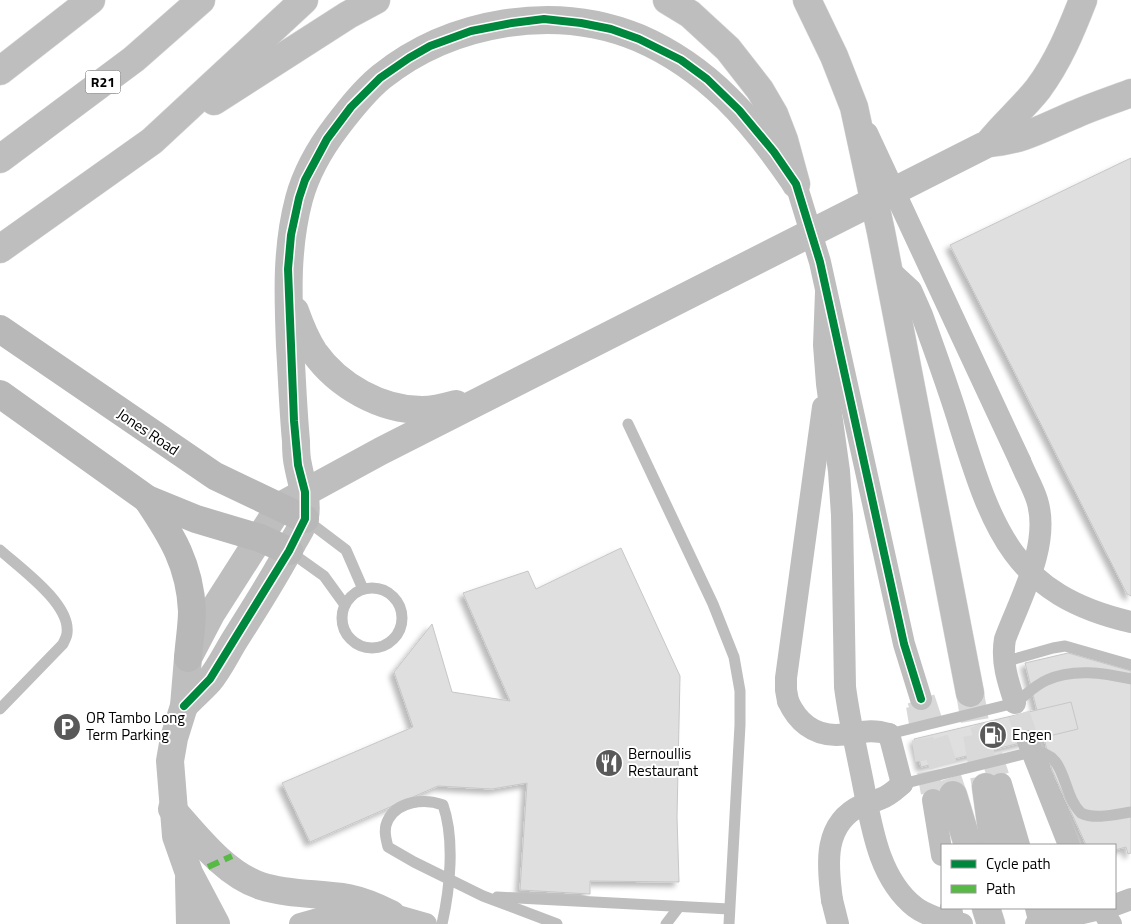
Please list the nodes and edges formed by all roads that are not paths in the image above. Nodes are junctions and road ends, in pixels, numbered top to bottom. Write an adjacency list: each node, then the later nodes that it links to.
1 (91, 0): 8 (main road)
2 (201, 0): 13 (main road, R21)
3 (304, 0): 11 (main road)
4 (376, 0): 11 (main road)
5 (667, 0): 14 (main road)
6 (807, 0): 10 (main road)
7 (1084, 0): 12 (main road)
8 (0, 71)
9 (1131, 93): 12 (main road)
10 (854, 107): 16 (main road); 35 (street, bridge)
11 (152, 141): 15 (main road)
12 (986, 145): 22 (main road, bridge)
13 (0, 160)
14 (796, 184): 17 (street); 18 (main road)
15 (0, 249)
16 (886, 266): 33 (street); 38 (main road)
17 (826, 292): 20 (street); 39 (street)
18 (288, 296): 22 (main road); 24 (main road)
19 (0, 329): 26 (main road, Jones Road)
20 (827, 384): 43 (street, bridge); 83 (street)
21 (0, 394): 25 (main road)
22 (492, 395): 24 (main road)
23 (628, 424): 62 (lane)
24 (305, 492): 26 (main road); 27 (main road)
25 (147, 499): 28 (main road); 34 (main road)
26 (280, 506): 27 (main road, Jones Road); 28 (main road)
27 (305, 519): 30 (main road); 31 (lane)
28 (260, 538): 30 (main road); 34 (main road)
29 (0, 550): 42 (lane)
30 (288, 551): 32 (lane); 40 (main road)
31 (363, 589): 32 (lane); 32 (lane)
32 (345, 605)
33 (1131, 622)
34 (188, 658): 40 (main road)
35 (1004, 662): 36 (lane); 41 (street, bridge)
36 (1131, 665)
37 (1131, 679): 41 (lane)
38 (970, 693)
39 (919, 702)
40 (184, 706): 49 (main road)
41 (1017, 708): 43 (lane, bridge)
42 (0, 710)
43 (890, 734): 45 (street)
44 (1030, 747): 45 (lane, bridge); 50 (lane); 56 (street)
45 (902, 784): 60 (street, bridge)
46 (993, 786): 48 (street); 53 (main road)
47 (943, 798): 51 (street); 52 (main road)
48 (1008, 808): 54 (street); 55 (lane)
49 (172, 809): 57 (main road); 71 (main road)
50 (1131, 812)
51 (942, 844)
52 (967, 844)
53 (994, 844)
54 (1019, 844)
55 (1024, 844)
56 (1069, 844)
57 (189, 873): 72 (main road); 73 (main road)
58 (450, 879): 58 (lane); 59 (lane); 76 (lane)
59 (483, 896): 61 (lane); 77 (lane)
60 (832, 900): 80 (street); 81 (street)
61 (679, 907): 62 (lane); 78 (lane)
62 (730, 909): 79 (lane)
63 (951, 909): 82 (street, bridge)
64 (986, 909): 84 (main road)
65 (1003, 909): 85 (main road)
66 (1036, 909): 87 (street, bridge)
67 (1050, 909): 88 (lane, bridge)
68 (1098, 909): 86 (street)
69 (1113, 909): 89 (lane)
70 (1114, 909): 90 (street, bridge)
71 (391, 914): 74 (street); 75 (street)
72 (190, 924)
73 (216, 924)
74 (300, 924)
75 (426, 924)
76 (442, 924)
77 (557, 924)
78 (666, 924)
79 (729, 924)
80 (834, 924)
81 (838, 924)
82 (954, 924)
83 (962, 924)
84 (991, 924)
85 (1005, 924)
86 (1036, 924)
87 (1040, 924)
88 (1056, 924)
89 (1104, 924)
90 (1111, 924)

